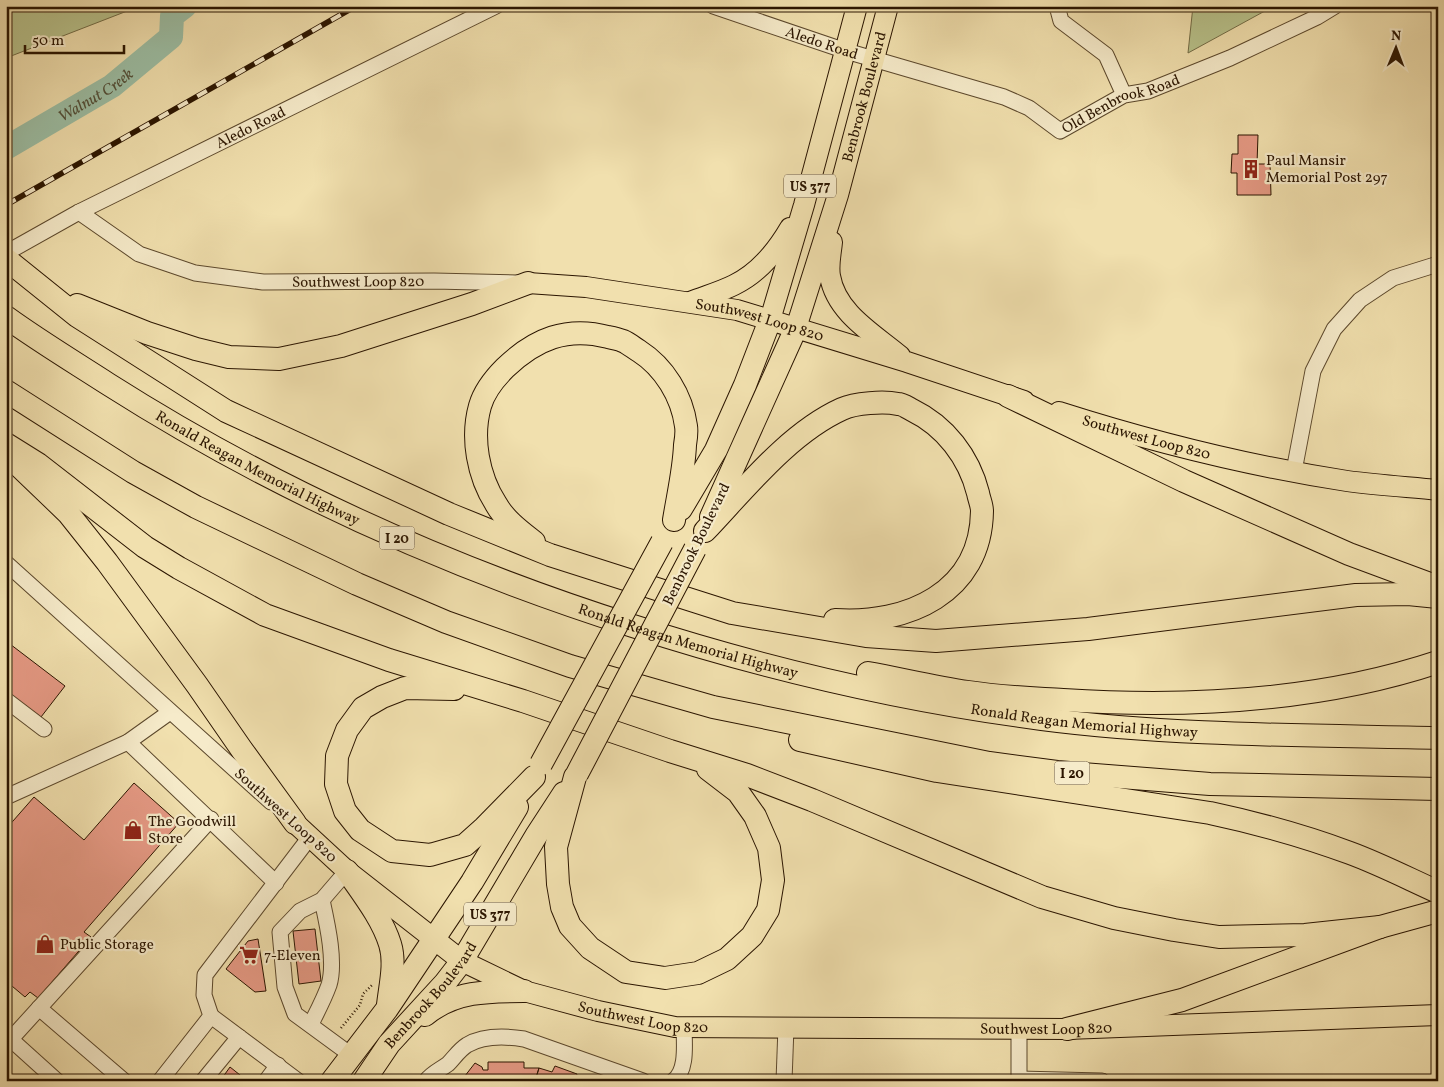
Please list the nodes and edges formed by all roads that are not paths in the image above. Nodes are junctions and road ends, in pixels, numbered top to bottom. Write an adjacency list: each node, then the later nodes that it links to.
1 (496, 6): 12 (street, Aledo Road)
2 (713, 6): 7 (street, Aledo Road)
3 (857, 6): 7 (main road, Benbrook Boulevard / US 377)
4 (888, 6): 8 (main road, Benbrook Boulevard / US 377)
5 (1057, 6): 9 (street)
6 (1335, 6): 9 (street, Old Benbrook Road)
7 (846, 50): 8 (street, Aledo Road); 11 (main road, Benbrook Boulevard / US 377)
8 (875, 59): 9 (street, Old Benbrook Road); 10 (main road, Benbrook Boulevard / US 377)
9 (1124, 95)
10 (838, 195): 21 (main road, Benbrook Boulevard / US 377); 22 (main road)
11 (804, 205): 18 (main road); 19 (main road, Benbrook Boulevard / US 377)
12 (80, 212): 13 (street, Aledo Road); 16 (street, Southwest Loop 820)
13 (6, 253)
14 (6, 258): 17 (highway)
15 (1438, 264): 27 (street)
16 (528, 283): 17 (highway); 18 (main road, Southwest Loop 820)
17 (57, 299): 31 (highway)
18 (690, 302): 19 (main road, Southwest Loop 820)
19 (770, 320): 21 (main road, Southwest Loop 820); 29 (highway, Benbrook Boulevard / US 377)
20 (12, 321): 37 (highway, Ronald Reagan Memorial Highway / I 20)
21 (796, 328): 22 (main road, Southwest Loop 820); 30 (highway, Benbrook Boulevard / US 377)
22 (907, 362): 24 (main road, Southwest Loop 820)
23 (6, 391): 40 (highway, I 20)
24 (1008, 396): 27 (main road, Southwest Loop 820); 33 (highway)
25 (6, 444): 38 (highway)
26 (6, 454): 51 (highway)
27 (1294, 471): 28 (main road, Southwest Loop 820)
28 (1438, 490)
29 (674, 520): 31 (highway); 46 (highway, Benbrook Boulevard / US 377, bridge)
30 (700, 540): 35 (highway); 47 (highway, Benbrook Boulevard / US 377, bridge)
31 (550, 555): 35 (highway)
32 (6, 564): 41 (street, Southwest Loop 820)
33 (1438, 587)
34 (1438, 597): 35 (highway)
35 (757, 618)
36 (1438, 662): 37 (highway)
37 (808, 676): 43 (highway, Ronald Reagan Memorial Highway / I 20)
38 (479, 688): 45 (highway); 46 (highway)
39 (6, 700): 42 (street)
40 (712, 707): 48 (highway, I 20); 54 (highway)
41 (170, 712): 44 (street); 51 (street, Southwest Loop 820)
42 (44, 728)
43 (1438, 738)
44 (128, 742): 49 (street); 50 (street)
45 (693, 758): 47 (highway); 57 (highway)
46 (538, 770): 58 (highway, Benbrook Boulevard / US 377)
47 (576, 775): 59 (highway, Benbrook Boulevard / US 377)
48 (1438, 789)
49 (6, 797)
50 (211, 819): 53 (street); 61 (street)
51 (303, 830): 52 (main road, Southwest Loop 820); 53 (street)
52 (347, 871): 55 (street); 58 (main road, Southwest Loop 820); 62 (highway)
53 (276, 883): 64 (street)
54 (1438, 892)
55 (322, 900): 65 (street); 65 (street)
56 (1438, 911): 57 (highway)
57 (1380, 927): 69 (highway)
58 (434, 940): 59 (main road, Southwest Loop 820); 62 (highway, Benbrook Boulevard / US 377)
59 (462, 961): 60 (main road, Southwest Loop 820); 72 (highway, Benbrook Boulevard / US 377)
60 (524, 991): 66 (main road, Southwest Loop 820); 72 (highway)
61 (39, 1008): 71 (street); 81 (street)
62 (387, 1009): 73 (highway, Benbrook Boulevard / US 377)
63 (1438, 1015): 69 (main road, Southwest Loop 820)
64 (211, 1016): 70 (street); 82 (street)
65 (311, 1024): 73 (street)
66 (684, 1027): 67 (main road, Southwest Loop 820); 78 (street)
67 (786, 1027): 68 (main road, Southwest Loop 820); 90 (street)
68 (1019, 1028): 69 (main road, Southwest Loop 820); 79 (street)
69 (1067, 1029)
70 (239, 1037): 74 (street); 75 (street)
71 (8, 1038): 80 (street)
72 (389, 1044): 88 (highway, Benbrook Boulevard / US 377)
73 (352, 1054): 87 (highway, Benbrook Boulevard / US 377)
74 (220, 1060): 83 (street); 84 (street)
75 (278, 1065): 85 (street); 86 (street)
76 (609, 1076): 77 (street); 89 (street)
77 (633, 1079)
78 (675, 1080)
79 (1019, 1080): 91 (street)
80 (57, 1081)
81 (124, 1081)
82 (160, 1081)
83 (203, 1081)
84 (211, 1081)
85 (266, 1081)
86 (298, 1081)
87 (332, 1081)
88 (364, 1081)
89 (426, 1081)
90 (784, 1081)
91 (1102, 1081)

